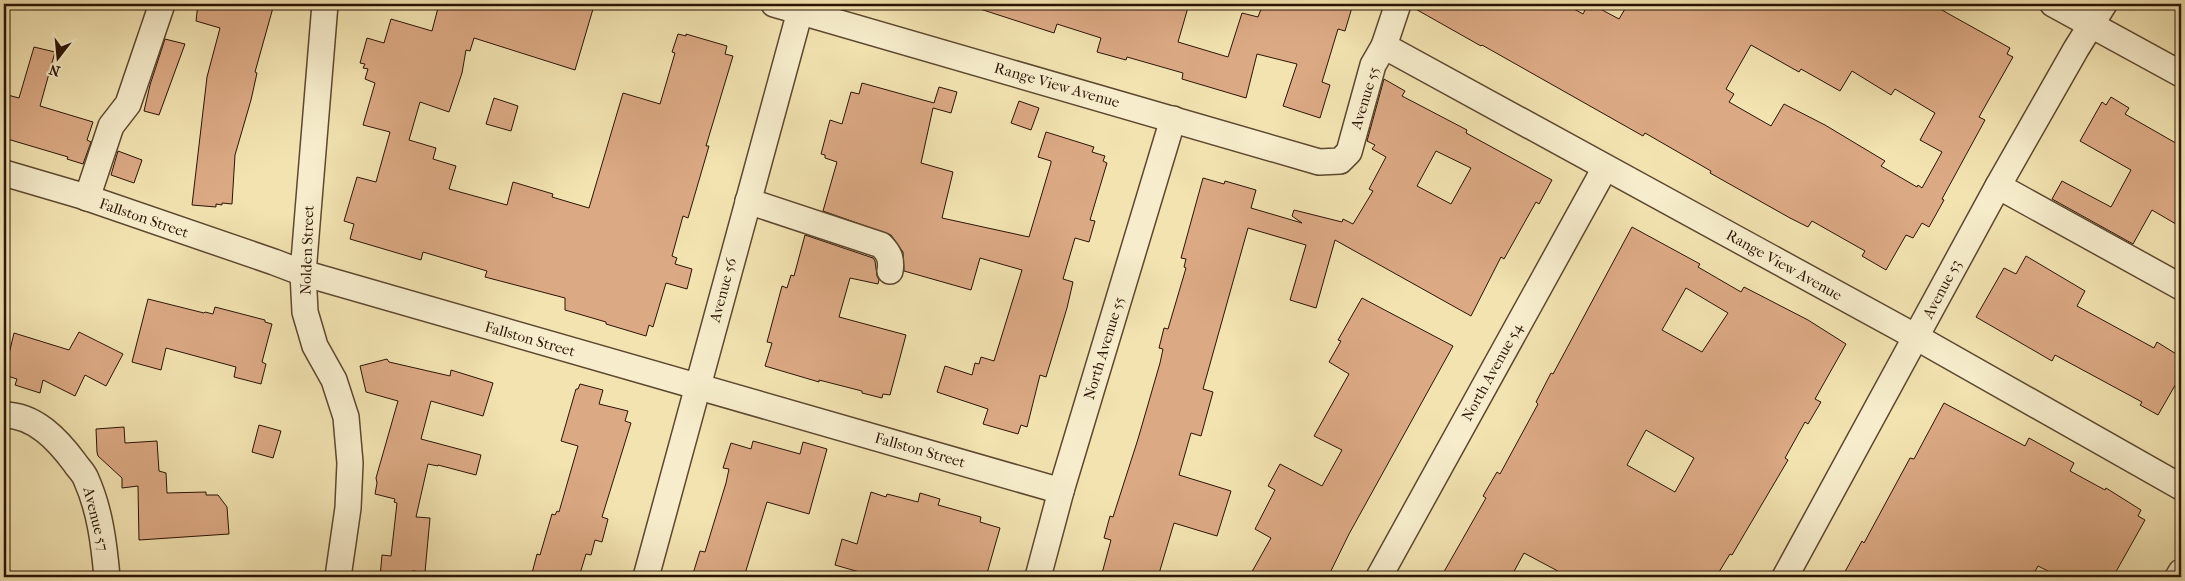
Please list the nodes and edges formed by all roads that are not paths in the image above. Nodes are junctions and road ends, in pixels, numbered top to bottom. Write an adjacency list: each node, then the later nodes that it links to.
1 (162, 4): 16 (street)
2 (325, 4): 19 (street, Nolden Street)
3 (774, 4): 7 (street, Range View Avenue)
4 (1398, 4): 9 (street, Avenue 55)
5 (2054, 4): 8 (street)
6 (2104, 4): 8 (street, Avenue 53)
7 (801, 7): 11 (street, Range View Avenue); 17 (street, Avenue 56)
8 (2091, 25): 10 (street); 15 (street, Avenue 53)
9 (1384, 46): 12 (street, Avenue 55); 13 (street, Range View Avenue)
10 (2181, 74)
11 (1173, 119): 12 (street, Range View Avenue); 25 (street, North Avenue 55)
12 (1340, 162)
13 (1605, 168): 21 (street, Range View Avenue); 31 (street, North Avenue 54)
14 (4, 173): 16 (street, Fallston Street)
15 (1998, 186): 20 (street); 21 (street, Avenue 53)
16 (87, 198): 19 (street, Fallston Street)
17 (748, 201): 18 (street); 22 (street, Avenue 56)
18 (890, 271)
19 (303, 274): 22 (street, Fallston Street); 28 (street, Nolden Street)
20 (2181, 287)
21 (1916, 337): 24 (street, Range View Avenue); 32 (street, Avenue 53)
22 (697, 387): 25 (street, Fallston Street); 29 (street, Avenue 56)
23 (4, 415): 27 (street, Avenue 57)
24 (2181, 486)
25 (1061, 491): 30 (street, North Avenue 55)
26 (2181, 572): 33 (street)
27 (107, 577)
28 (338, 577)
29 (646, 577)
30 (1038, 577)
31 (1379, 577)
32 (1785, 577)
33 (2178, 577)

